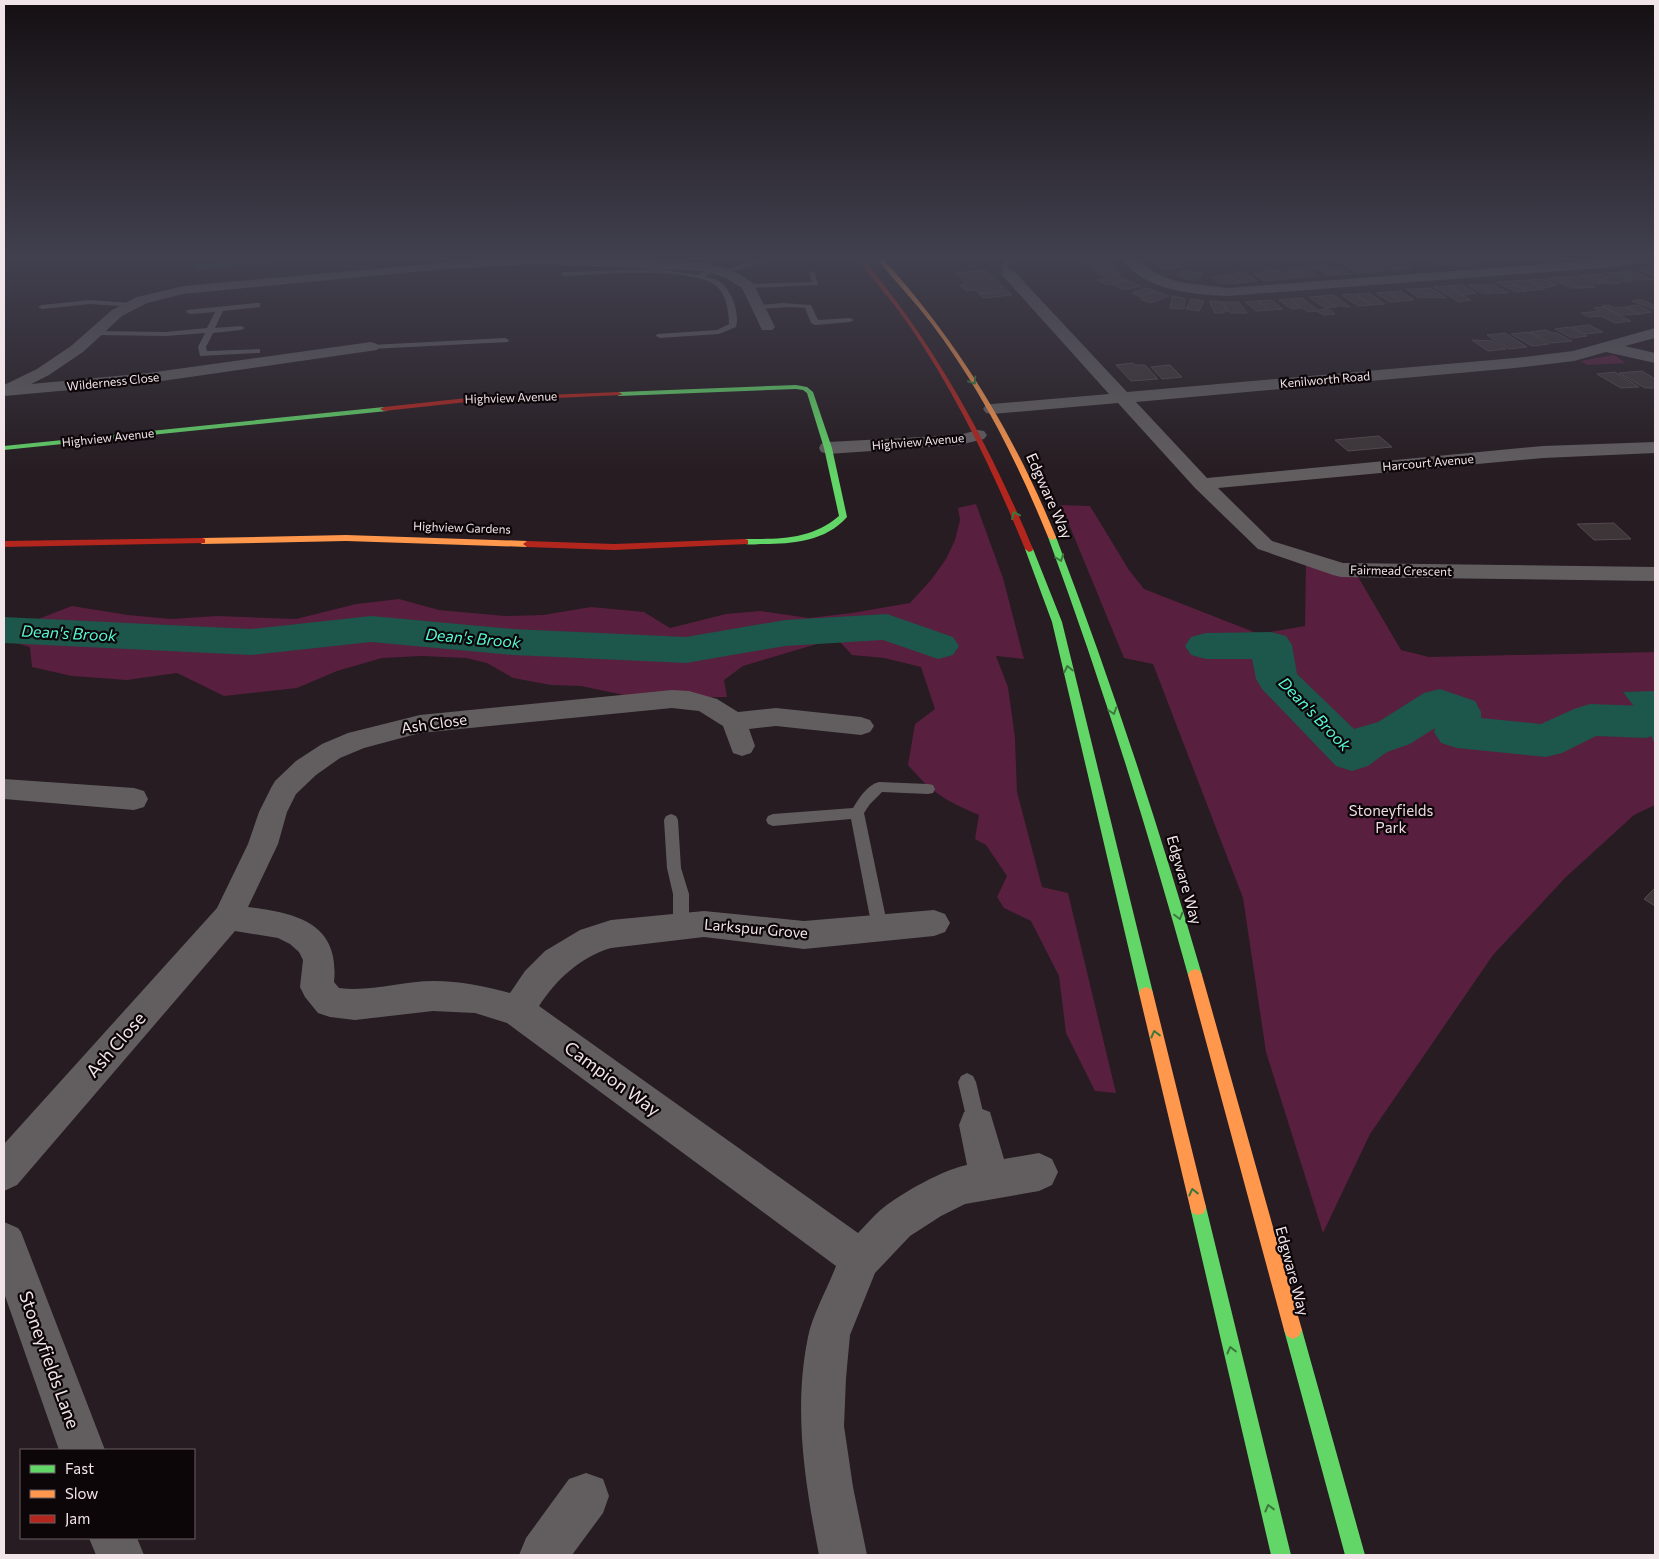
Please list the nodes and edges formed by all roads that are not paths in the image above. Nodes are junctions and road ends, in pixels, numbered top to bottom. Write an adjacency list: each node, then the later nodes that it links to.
1 (208, 331): 13 (lane)
2 (196, 332): 7 (lane)
3 (719, 332): 9 (lane)
4 (915, 332): 18 (main road)
5 (939, 332): 17 (main road, Edgware Way, one-way to 17)
6 (1065, 332): 16 (street, Fairmead Crescent)
7 (96, 333): 15 (street)
8 (1655, 334): 12 (street, Kenilworth Road)
9 (660, 336)
10 (505, 340): 11 (lane)
11 (371, 347): 15 (street, Wilderness Close)
12 (1609, 347): 14 (street); 16 (street, Kenilworth Road)
13 (257, 351)
14 (1655, 358)
15 (4, 391)
16 (1122, 398): 17 (street, Kenilworth Road); 22 (street, Fairmead Crescent)
17 (992, 409): 51 (main road, Edgware Way, one-way to 51)
18 (978, 436): 21 (street, Highview Avenue); 50 (main road, one-way to 18)
19 (1655, 447): 22 (street, Harcourt Avenue)
20 (4, 448): 21 (main road, Highview Avenue)
21 (828, 448): 23 (main road, Highview Gardens)
22 (1202, 484): 24 (street, Fairmead Crescent)
23 (4, 544)
24 (1655, 574)
25 (861, 726): 32 (street, Ash Close)
26 (4, 789): 28 (street)
27 (928, 789): 29 (lane)
28 (134, 799)
29 (857, 813): 31 (lane); 35 (lane)
30 (671, 820): 34 (lane)
31 (773, 820)
32 (228, 917): 36 (street, Campion Way); 39 (street, Ash Close)
33 (934, 923): 35 (street, Larkspur Grove)
34 (681, 926): 35 (street, Larkspur Grove); 36 (street, Larkspur Grove)
35 (880, 928)
36 (517, 1010): 43 (street, Campion Way)
37 (967, 1082): 38 (lane)
38 (977, 1124): 41 (street)
39 (4, 1172)
40 (1039, 1172): 41 (street)
41 (990, 1180): 43 (street)
42 (4, 1242): 44 (street, Stoneyfields Lane)
43 (860, 1259): 49 (street)
44 (82, 1449)
45 (586, 1496): 48 (street)
46 (114, 1539): 47 (street)
47 (120, 1555)
48 (543, 1555)
49 (843, 1555)
50 (1281, 1555)
51 (1355, 1555)

